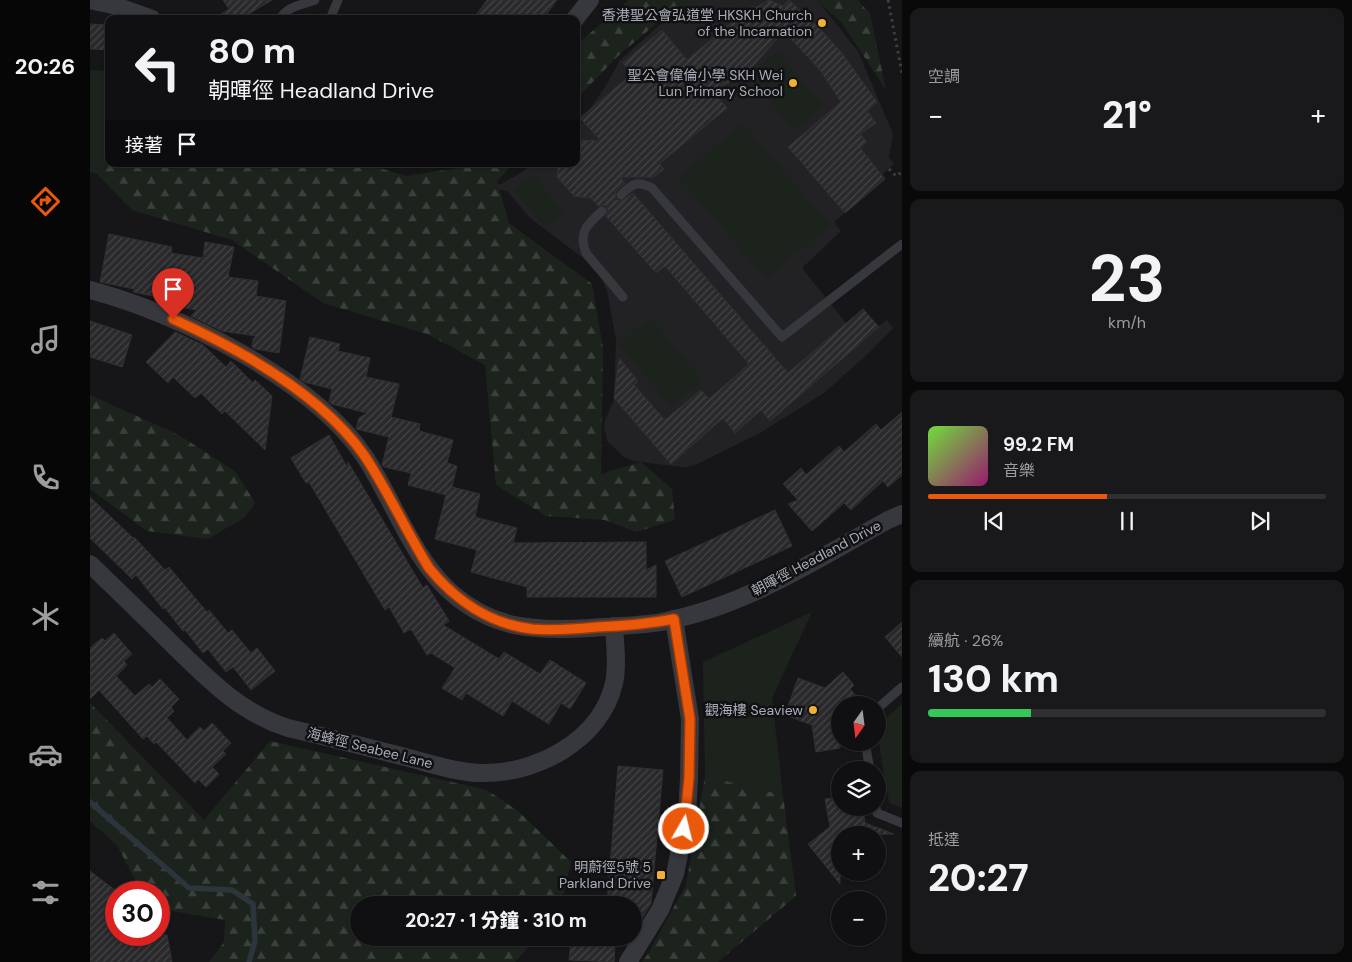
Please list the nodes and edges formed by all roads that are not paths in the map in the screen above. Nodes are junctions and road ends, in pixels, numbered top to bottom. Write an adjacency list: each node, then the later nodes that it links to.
1 (90, 0): 5 (street)
2 (315, 0): 6 (lane)
3 (338, 0): 7 (lane)
4 (590, 0): 8 (street)
5 (141, 15)
6 (282, 15)
7 (332, 15)
8 (579, 15)
9 (620, 195): 11 (lane)
10 (602, 211): 13 (lane)
11 (902, 244)
12 (90, 290): 17 (street, 朝暉徑 Headland Drive)
13 (623, 297)
14 (902, 514): 16 (street, 朝暉徑 Headland Drive)
15 (90, 564): 17 (street, 海蜂徑 Seabee Lane)
16 (674, 619): 17 (street, 朝暉徑 Headland Drive); 22 (street)
17 (614, 626)
18 (902, 687): 19 (lane)
19 (886, 701)
20 (884, 816): 21 (lane)
21 (902, 823)
22 (628, 962)

